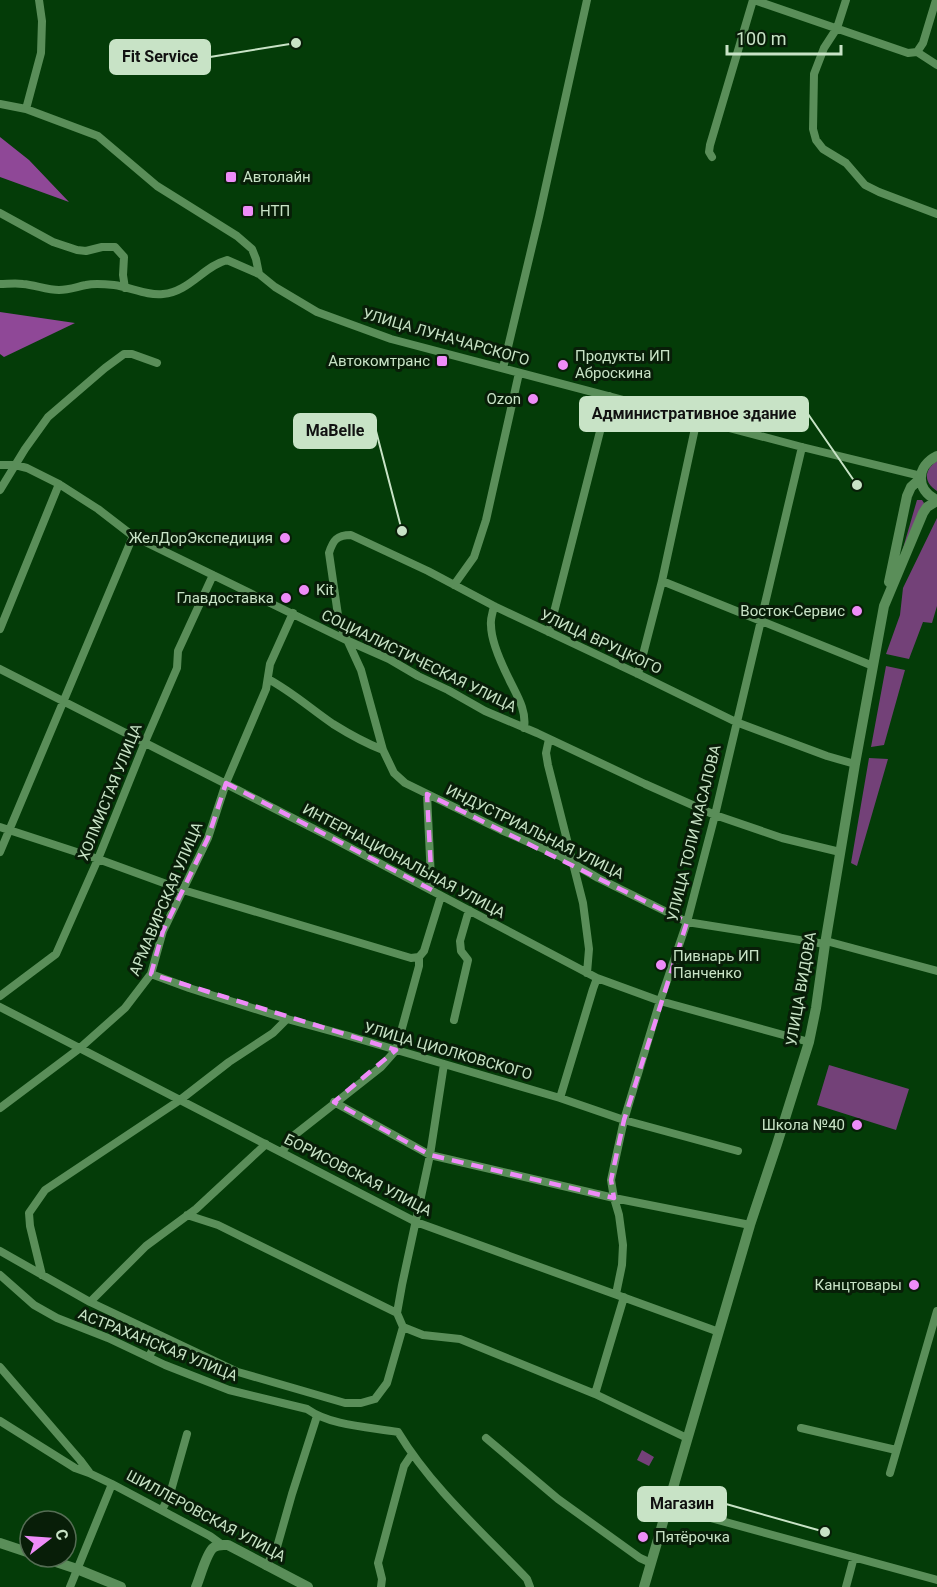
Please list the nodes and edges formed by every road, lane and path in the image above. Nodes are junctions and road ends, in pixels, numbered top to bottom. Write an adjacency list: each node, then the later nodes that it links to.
1 (39, 0): 10 (street)
2 (587, 0): 18 (street)
3 (753, 0): 6 (street); 11 (street)
4 (846, 0): 6 (street)
5 (936, 0): 7 (street)
6 (837, 28): 7 (street); 13 (street)
7 (917, 52): 8 (street)
8 (937, 64)
9 (0, 104): 10 (street)
10 (26, 109): 14 (street)
11 (712, 158)
12 (0, 213): 16 (street)
13 (937, 214)
14 (259, 274): 16 (street, УЛИЦА ЛУНАЧАРСКОГО); 18 (street, УЛИЦА ЛУНАЧАРСКОГО)
15 (0, 284): 16 (street)
16 (125, 288)
17 (157, 363): 25 (street)
18 (503, 368): 19 (street, УЛИЦА ЛУНАЧАРСКОГО)
19 (519, 373): 20 (street, УЛИЦА ЛУНАЧАРСКОГО); 34 (street)
20 (609, 396): 21 (street, УЛИЦА ЛУНАЧАРСКОГО); 40 (street)
21 (698, 419): 22 (street, УЛИЦА ЛУНАЧАРСКОГО); 33 (street)
22 (802, 447): 26 (street, УЛИЦА ЛУНАЧАРСКОГО); 38 (street, УЛИЦА ТОЛИ МАСАЛОВА)
23 (937, 456): 26 (street)
24 (0, 465): 25 (street, СОЦИАЛИСТИЧЕСКАЯ УЛИЦА)
25 (15, 465): 27 (street, СОЦИАЛИСТИЧЕСКАЯ УЛИЦА); 28 (street)
26 (921, 477): 29 (street); 36 (street)
27 (59, 484): 31 (street, СОЦИАЛИСТИЧЕСКАЯ УЛИЦА); 39 (street)
28 (0, 490)
29 (937, 500): 36 (street, УЛИЦА ВИДОВА)
30 (342, 535): 34 (street, УЛИЦА ВРУЦКОГО); 41 (street, ИНДУСТРИАЛЬНАЯ УЛИЦА)
31 (134, 536): 32 (street, СОЦИАЛИСТИЧЕСКАЯ УЛИЦА); 46 (street)
32 (213, 575): 37 (street, СОЦИАЛИСТИЧЕСКАЯ УЛИЦА); 50 (street, ХОЛМИСТАЯ УЛИЦА)
33 (662, 582): 38 (street); 44 (street)
34 (454, 585): 35 (street, УЛИЦА ВРУЦКОГО)
35 (494, 606): 40 (street, УЛИЦА ВРУЦКОГО); 48 (street)
36 (884, 606): 42 (street, УЛИЦА ВИДОВА)
37 (292, 613): 41 (street, СОЦИАЛИСТИЧЕСКАЯ УЛИЦА); 45 (street, АРМАВИРСКАЯ УЛИЦА)
38 (760, 621): 42 (street); 47 (street, УЛИЦА ТОЛИ МАСАЛОВА)
39 (0, 629)
40 (549, 632): 44 (street, УЛИЦА ВРУЦКОГО)
41 (346, 640): 48 (street, СОЦИАЛИСТИЧЕСКАЯ УЛИЦА); 51 (street, ИНДУСТРИАЛЬНАЯ УЛИЦА)
42 (873, 666): 52 (street, УЛИЦА ВИДОВА)
43 (0, 669): 46 (street, ИНТЕРНАЦИОНАЛЬНАЯ УЛИЦА)
44 (638, 674): 47 (street, УЛИЦА ВРУЦКОГО)
45 (267, 679): 51 (street); 53 (street, АРМАВИРСКАЯ УЛИЦА)
46 (64, 702): 50 (street, ИНТЕРНАЦИОНАЛЬНАЯ УЛИЦА); 57 (street)
47 (736, 722): 52 (street, УЛИЦА ВРУЦКОГО); 55 (street, УЛИЦА ТОЛИ МАСАЛОВА)
48 (524, 728): 49 (street, СОЦИАЛИСТИЧЕСКАЯ УЛИЦА)
49 (549, 739): 55 (street, СОЦИАЛИСТИЧЕСКАЯ УЛИЦА); 61 (street)
50 (145, 742): 53 (street, ИНТЕРНАЦИОНАЛЬНАЯ УЛИЦА); 60 (street, ХОЛМИСТАЯ УЛИЦА)
51 (383, 750): 54 (street, ИНДУСТРИАЛЬНАЯ УЛИЦА)
52 (855, 764): 59 (street, УЛИЦА ВИДОВА)
53 (226, 783): 62 (street, ИНТЕРНАЦИОНАЛЬНАЯ УЛИЦА); 63 (street, АРМАВИРСКАЯ УЛИЦА)
54 (427, 794): 61 (street, ИНДУСТРИАЛЬНАЯ УЛИЦА); 62 (street)
55 (715, 815): 59 (street, СОЦИАЛИСТИЧЕСКАЯ УЛИЦА); 66 (street, УЛИЦА ТОЛИ МАСАЛОВА)
56 (0, 827): 57 (street)
57 (10, 830): 58 (street); 60 (street)
58 (0, 852)
59 (840, 852): 67 (street, УЛИЦА ВИДОВА)
60 (98, 859): 63 (street); 73 (street, ХОЛМИСТАЯ УЛИЦА)
61 (572, 863): 66 (street, ИНДУСТРИАЛЬНАЯ УЛИЦА); 70 (street)
62 (430, 889): 64 (street, ИНТЕРНАЦИОНАЛЬНАЯ УЛИЦА)
63 (183, 890): 68 (street); 71 (street, АРМАВИРСКАЯ УЛИЦА)
64 (441, 896): 65 (street, ИНТЕРНАЦИОНАЛЬНАЯ УЛИЦА); 68 (street)
65 (469, 910): 70 (street, ИНТЕРНАЦИОНАЛЬНАЯ УЛИЦА); 77 (street)
66 (687, 922): 67 (street, ИНДУСТРИАЛЬНАЯ УЛИЦА); 74 (street, УЛИЦА ТОЛИ МАСАЛОВА)
67 (825, 943): 69 (street, ИНДУСТРИАЛЬНАЯ УЛИЦА); 78 (street, УЛИЦА ВИДОВА)
68 (419, 957): 80 (street)
69 (937, 971)
70 (587, 972): 72 (street, ИНТЕРНАЦИОНАЛЬНАЯ УЛИЦА)
71 (151, 974): 76 (street, УЛИЦА ЦИОЛКОВСКОГО); 79 (street, АРМАВИРСКАЯ УЛИЦА)
72 (597, 978): 74 (street, ИНТЕРНАЦИОНАЛЬНАЯ УЛИЦА); 82 (street)
73 (0, 996)
74 (660, 1001): 78 (street, ИНТЕРНАЦИОНАЛЬНАЯ УЛИЦА); 86 (street, УЛИЦА ТОЛИ МАСАЛОВА)
75 (0, 1007): 79 (street, БОРИСОВСКАЯ УЛИЦА)
76 (287, 1019): 80 (street, УЛИЦА ЦИОЛКОВСКОГО); 83 (street)
77 (454, 1020)
78 (809, 1042): 94 (street, УЛИЦА ВИДОВА)
79 (80, 1048): 83 (street, БОРИСОВСКАЯ УЛИЦА); 85 (street, АРМАВИРСКАЯ УЛИЦА)
80 (396, 1050): 81 (street, УЛИЦА ЦИОЛКОВСКОГО); 84 (street)
81 (444, 1064): 82 (street, УЛИЦА ЦИОЛКОВСКОГО); 90 (street)
82 (560, 1098): 86 (street, УЛИЦА ЦИОЛКОВСКОГО)
83 (180, 1100): 87 (street, БОРИСОВСКАЯ УЛИЦА); 97 (street)
84 (334, 1102): 88 (street); 90 (street)
85 (0, 1108)
86 (624, 1120): 89 (street, УЛИЦА ЦИОЛКОВСКОГО); 91 (street, УЛИЦА ТОЛИ МАСАЛОВА)
87 (266, 1144): 88 (street, БОРИСОВСКАЯ УЛИЦА); 92 (street)
88 (282, 1152): 93 (street, БОРИСОВСКАЯ УЛИЦА)
89 (738, 1152)
90 (430, 1155): 91 (street); 93 (street)
91 (614, 1198): 94 (street); 98 (street, УЛИЦА ТОЛИ МАСАЛОВА)
92 (188, 1215): 99 (street); 101 (street)
93 (416, 1222): 98 (street, БОРИСОВСКАЯ УЛИЦА); 101 (street)
94 (750, 1225): 103 (street, УЛИЦА ВИДОВА)
95 (0, 1251): 97 (street, АСТРАХАНСКАЯ УЛИЦА)
96 (0, 1275): 106 (street, АСТРАХАНСКАЯ УЛИЦА)
97 (42, 1275): 99 (street, АСТРАХАНСКАЯ УЛИЦА)
98 (620, 1296): 103 (street, БОРИСОВСКАЯ УЛИЦА); 108 (street, УЛИЦА ТОЛИ МАСАЛОВА)
99 (90, 1302): 105 (street, АСТРАХАНСКАЯ УЛИЦА)
100 (937, 1311): 104 (street)
101 (397, 1313): 102 (street)
102 (403, 1327): 105 (street, АСТРАХАНСКАЯ УЛИЦА); 108 (street)
103 (719, 1332): 114 (street, УЛИЦА ВИДОВА)
104 (934, 1334): 115 (street)
105 (161, 1336): 106 (street)
106 (148, 1356): 109 (street, АСТРАХАНСКАЯ УЛИЦА)
107 (0, 1367): 117 (street, ШИЛЛЕРОВСКАЯ УЛИЦА)
108 (595, 1394): 114 (street)
109 (316, 1416): 116 (street, АСТРАХАНСКАЯ УЛИЦА); 127 (street)
110 (1, 1424): 117 (street, ШИЛЛЕРОВСКАЯ УЛИЦА)
111 (801, 1428): 115 (street)
112 (188, 1434): 121 (street)
113 (486, 1438): 126 (street)
114 (687, 1438): 120 (street, УЛИЦА ВИДОВА)
115 (896, 1450): 118 (street)
116 (412, 1454): 135 (street); 136 (street, АСТРАХАНСКАЯ УЛИЦА)
117 (89, 1473): 119 (street, ШИЛЛЕРОВСКАЯ УЛИЦА)
118 (890, 1473)
119 (112, 1484): 121 (street, ШИЛЛЕРОВСКАЯ УЛИЦА); 128 (street)
120 (667, 1506): 125 (street); 126 (street, УЛИЦА ВИДОВА)
121 (162, 1510): 123 (street, ШИЛЛЕРОВСКАЯ УЛИЦА)
122 (0, 1543): 124 (street)
123 (221, 1544): 127 (street, ШИЛЛЕРОВСКАЯ УЛИЦА); 133 (street)
124 (18, 1549)
125 (854, 1557): 130 (street); 138 (street)
126 (651, 1563): 137 (street, УЛИЦА ВИДОВА)
127 (266, 1566): 134 (street, ШИЛЛЕРОВСКАЯ УЛИЦА)
128 (78, 1567)
129 (77, 1569): 131 (street); 132 (street)
130 (937, 1580)
131 (70, 1587)
132 (121, 1587)
133 (196, 1587)
134 (308, 1587)
135 (381, 1587)
136 (530, 1587)
137 (644, 1587)
138 (846, 1587)

